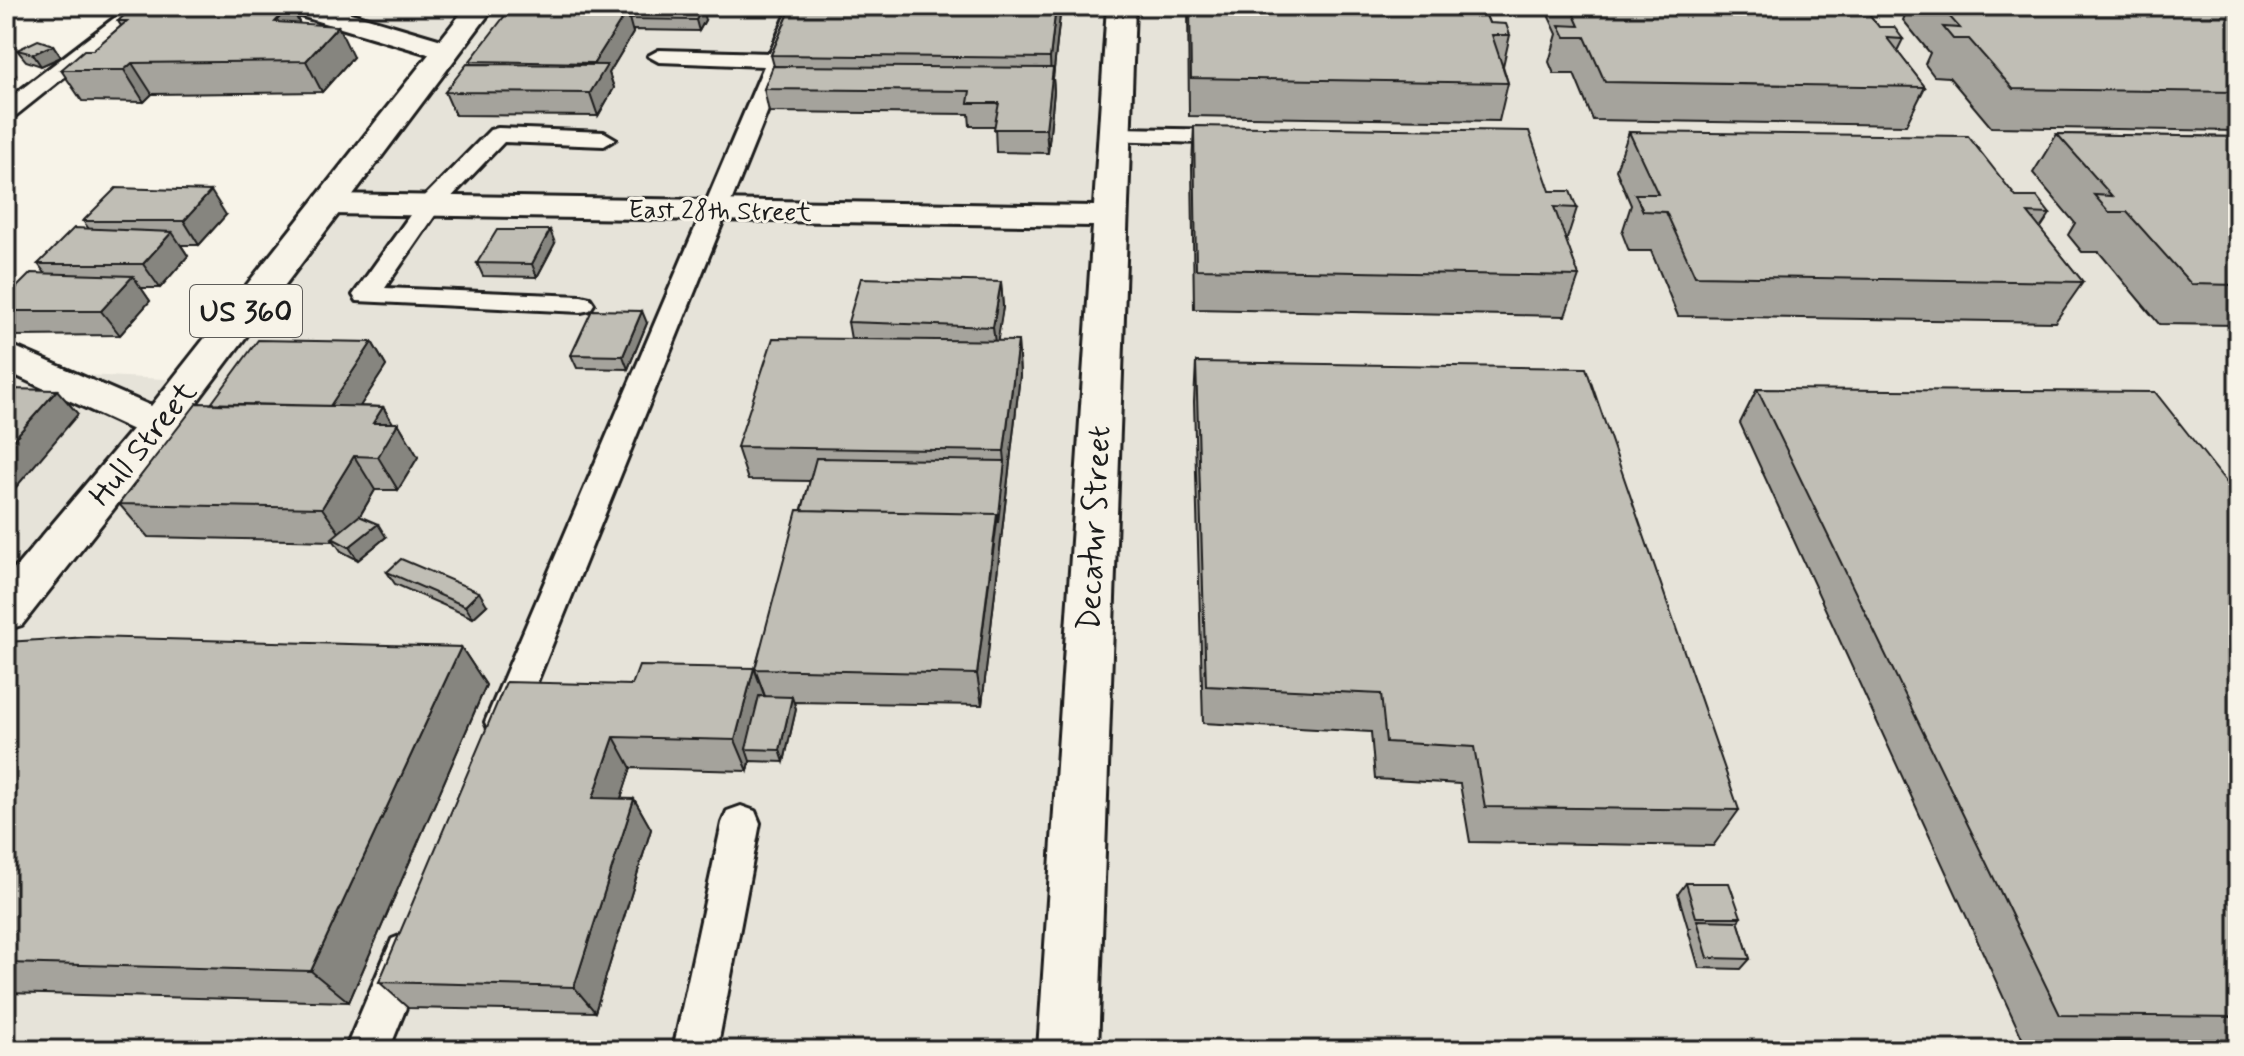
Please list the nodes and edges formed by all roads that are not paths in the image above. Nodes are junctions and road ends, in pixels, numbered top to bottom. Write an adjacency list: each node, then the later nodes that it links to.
1 (143, 6): 9 (lane)
2 (297, 6): 6 (street)
3 (481, 6): 6 (street, Hull Street / US 360)
4 (800, 6): 8 (lane)
5 (1121, 6): 10 (street, Decatur Street)
6 (445, 50): 13 (street, Hull Street / US 360)
7 (659, 56): 8 (lane)
8 (778, 60): 15 (lane)
9 (6, 112)
10 (1114, 135): 11 (lane); 16 (street, Decatur Street)
11 (1254, 137)
12 (604, 139): 14 (lane)
13 (330, 204): 14 (street, East 28th Street); 19 (street, Hull Street / US 360)
14 (429, 206): 15 (street, East 28th Street); 17 (lane)
15 (716, 210): 16 (street, East 28th Street); 21 (lane)
16 (1110, 216): 26 (street, Decatur Street)
17 (581, 304)
18 (6, 356): 19 (street)
19 (158, 425): 20 (street, Hull Street / US 360)
20 (6, 612)
21 (489, 755)
22 (741, 823): 25 (lane)
23 (416, 932): 24 (lane)
24 (367, 1050)
25 (695, 1050)
26 (1068, 1050)

